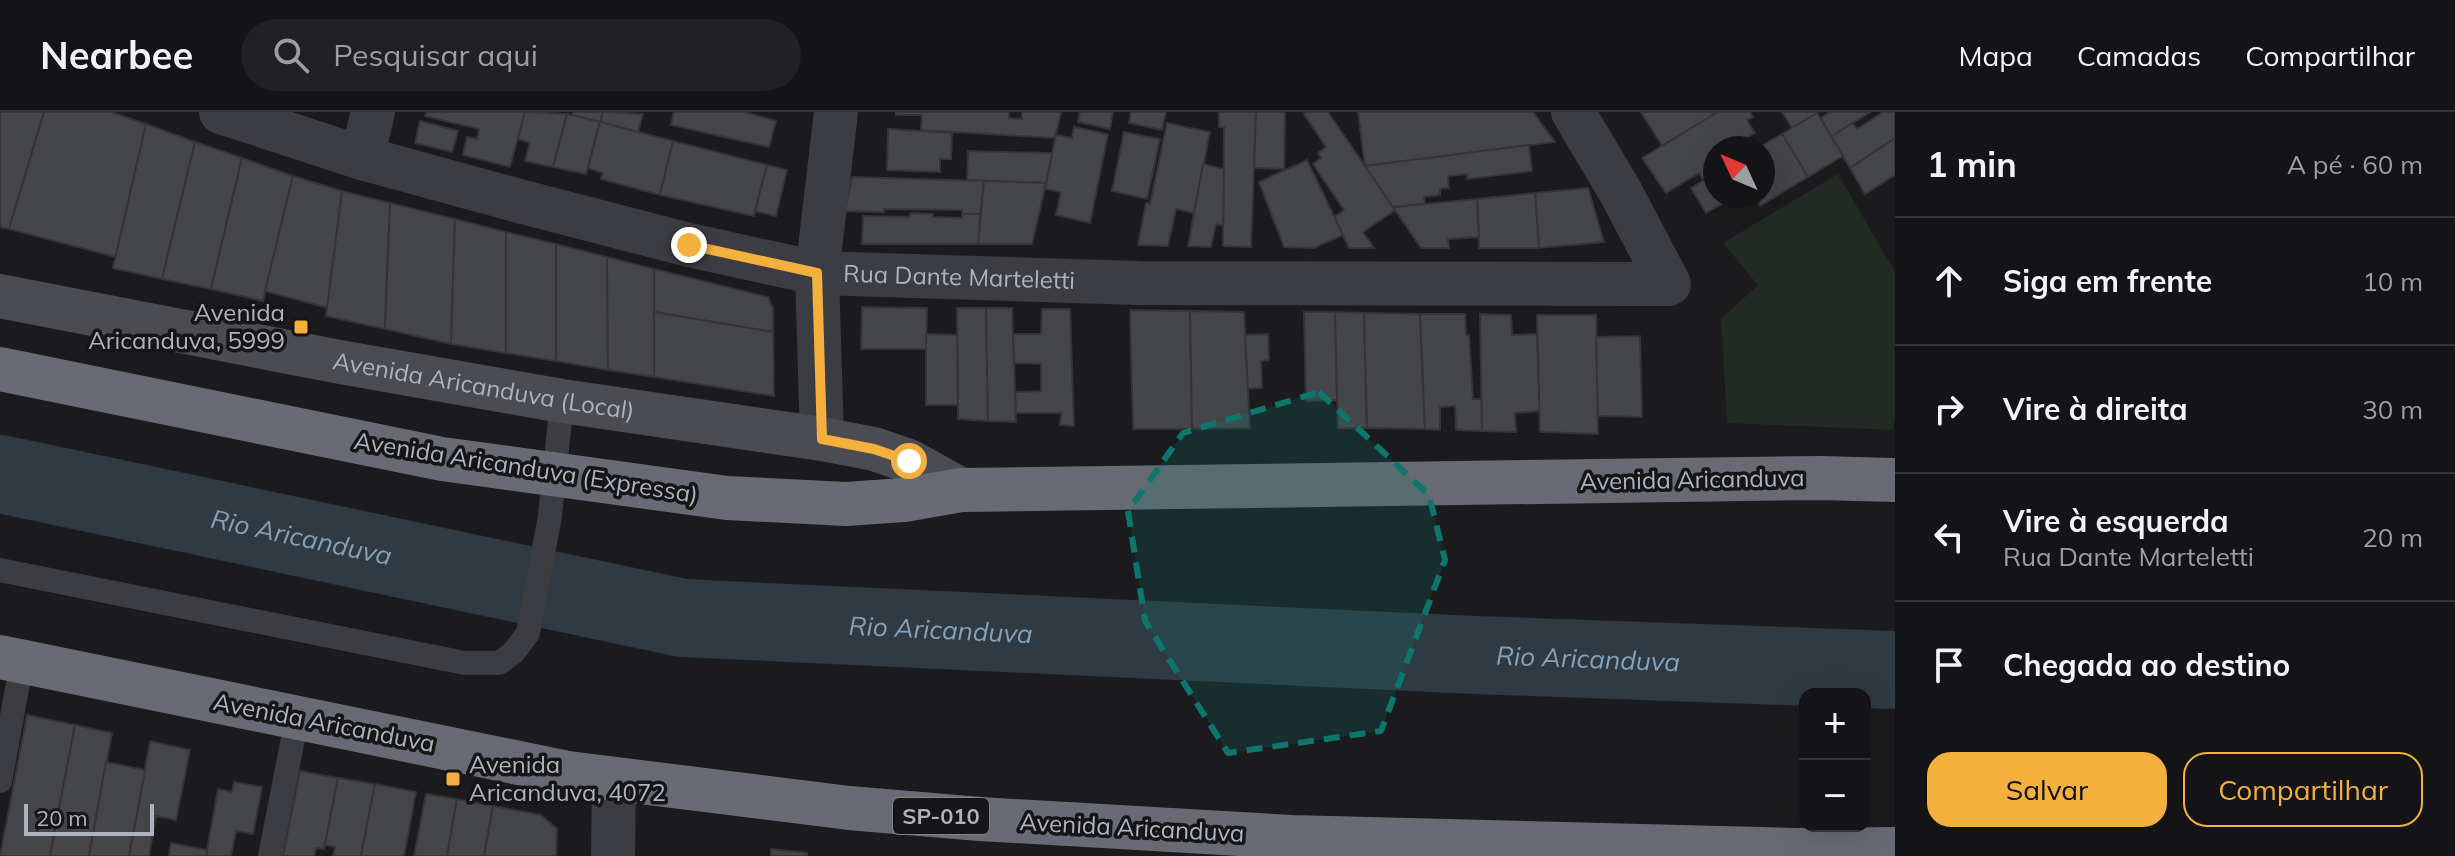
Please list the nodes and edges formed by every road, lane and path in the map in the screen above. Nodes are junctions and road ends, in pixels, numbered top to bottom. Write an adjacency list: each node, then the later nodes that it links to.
1 (221, 112): 5 (street, Rua Dante Marteletti)
2 (373, 112): 5 (street)
3 (836, 112): 6 (street)
4 (1573, 112): 6 (street, Rua Dante Marteletti)
5 (362, 158): 6 (street, Rua Dante Marteletti)
6 (817, 273): 10 (street)
7 (0, 296): 9 (main road, Avenida Aricanduva (Local))
8 (0, 369): 13 (highway, Avenida Aricanduva (Expressa))
9 (562, 401): 10 (main road, Avenida Aricanduva (Local)); 13 (lane)
10 (822, 439): 12 (main road, Avenida Aricanduva (Local))
11 (1895, 480): 12 (highway, Avenida Aricanduva)
12 (961, 490): 13 (highway, Avenida Aricanduva (Expressa))
13 (552, 496): 14 (lane)
14 (0, 570)
15 (11, 660): 16 (highway, Avenida Aricanduva / SP-010); 18 (lane)
16 (297, 718): 17 (highway, Avenida Aricanduva / SP-010); 22 (lane)
17 (614, 779): 19 (highway, Avenida Aricanduva / SP-010); 23 (street)
18 (0, 781)
19 (1255, 845): 21 (highway, Avenida Aricanduva / SP-010)
20 (1895, 849): 21 (highway, Avenida Aricanduva / SP-010)
21 (1797, 853)
22 (270, 856)
23 (613, 856)

